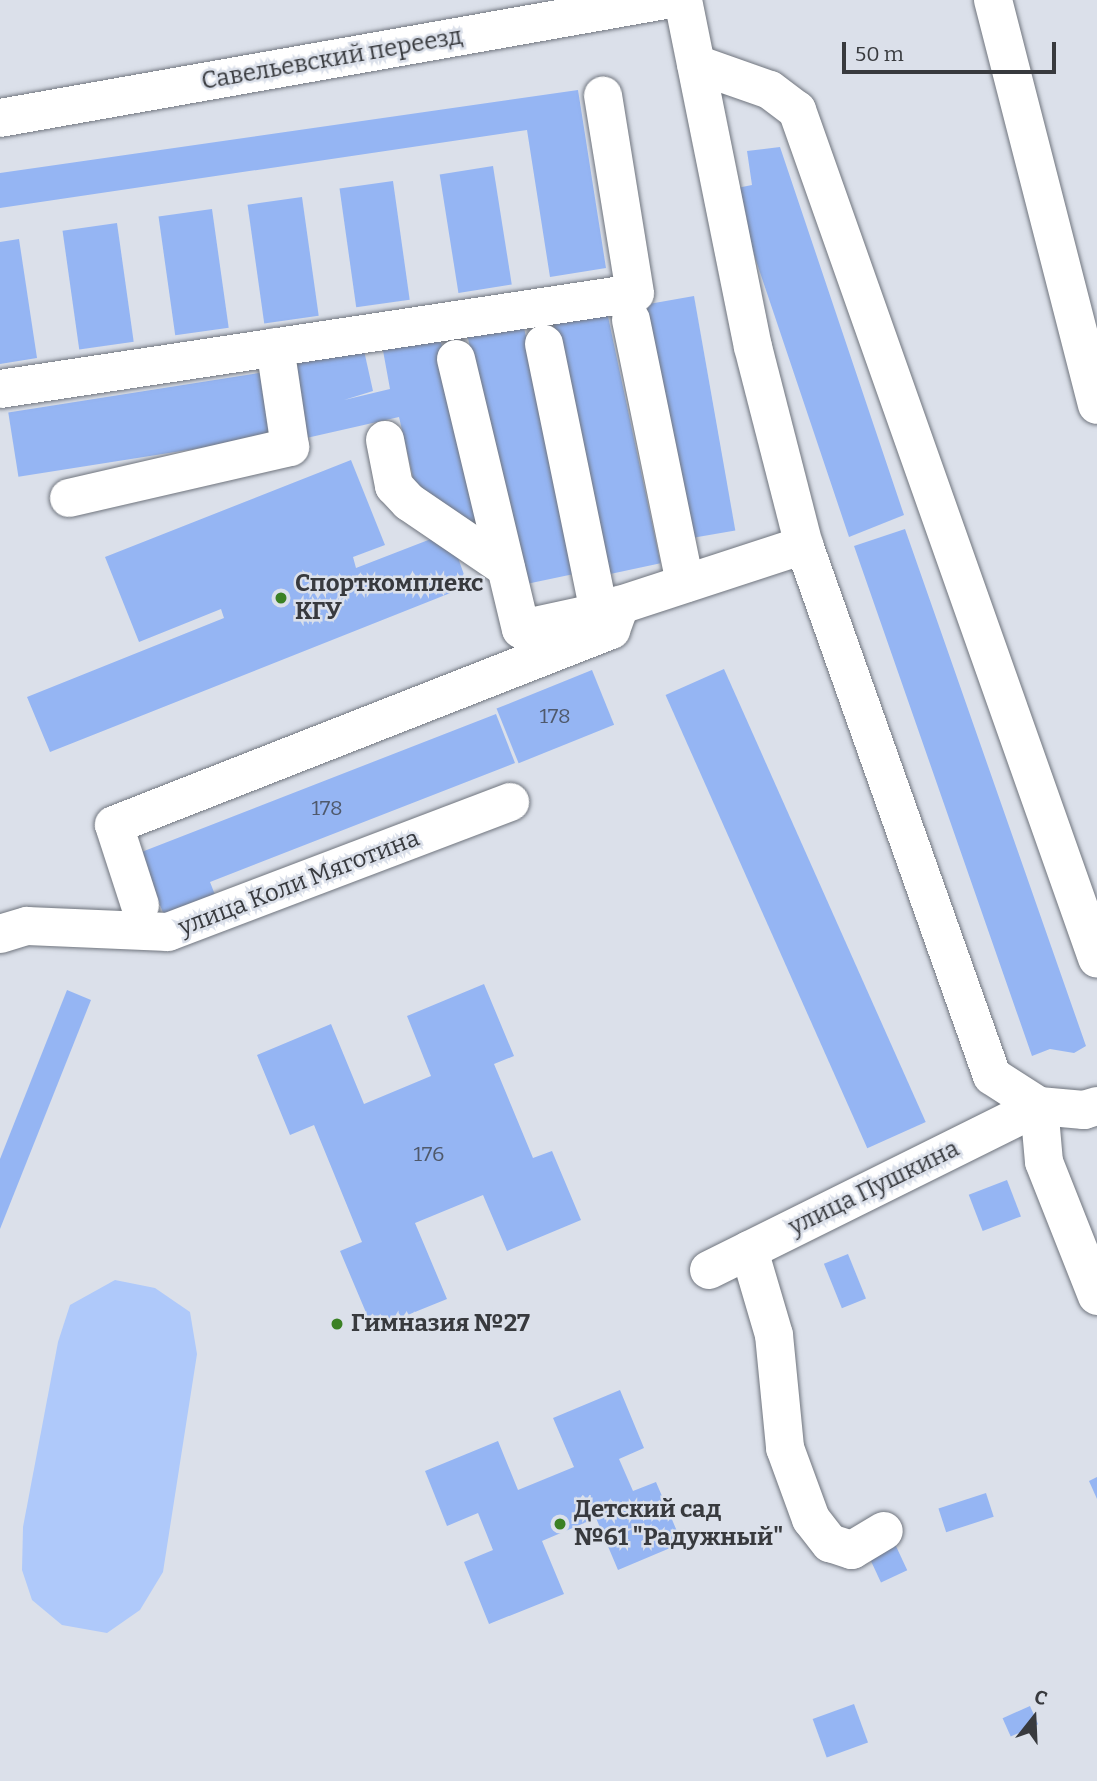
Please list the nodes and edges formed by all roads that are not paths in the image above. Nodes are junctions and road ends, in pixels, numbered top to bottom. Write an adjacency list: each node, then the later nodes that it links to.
1 (665, 0): 6 (main road, Савельевский переезд)
2 (683, 0): 4 (main road)
3 (993, 0): 12 (main road)
4 (696, 64): 15 (main road); 22 (main road)
5 (603, 96): 9 (main road)
6 (0, 118)
7 (631, 320): 17 (main road)
8 (544, 344): 18 (main road)
9 (275, 347): 11 (main road); 14 (main road)
10 (456, 359): 16 (main road)
11 (0, 389)
12 (1097, 405)
13 (385, 440): 16 (main road)
14 (69, 498)
15 (804, 545): 17 (main road); 23 (main road)
16 (506, 568): 18 (main road)
17 (685, 584): 18 (main road)
18 (610, 608): 20 (main road)
19 (510, 802): 21 (main road, улица Коли Мяготина)
20 (140, 905)
21 (0, 934)
22 (1097, 958)
23 (1039, 1106): 24 (main road); 25 (main road, улица Пушкина); 27 (main road)
24 (1097, 1106)
25 (749, 1250): 26 (main road, улица Пушкина); 28 (main road)
26 (709, 1269)
27 (1097, 1296)
28 (884, 1531)

